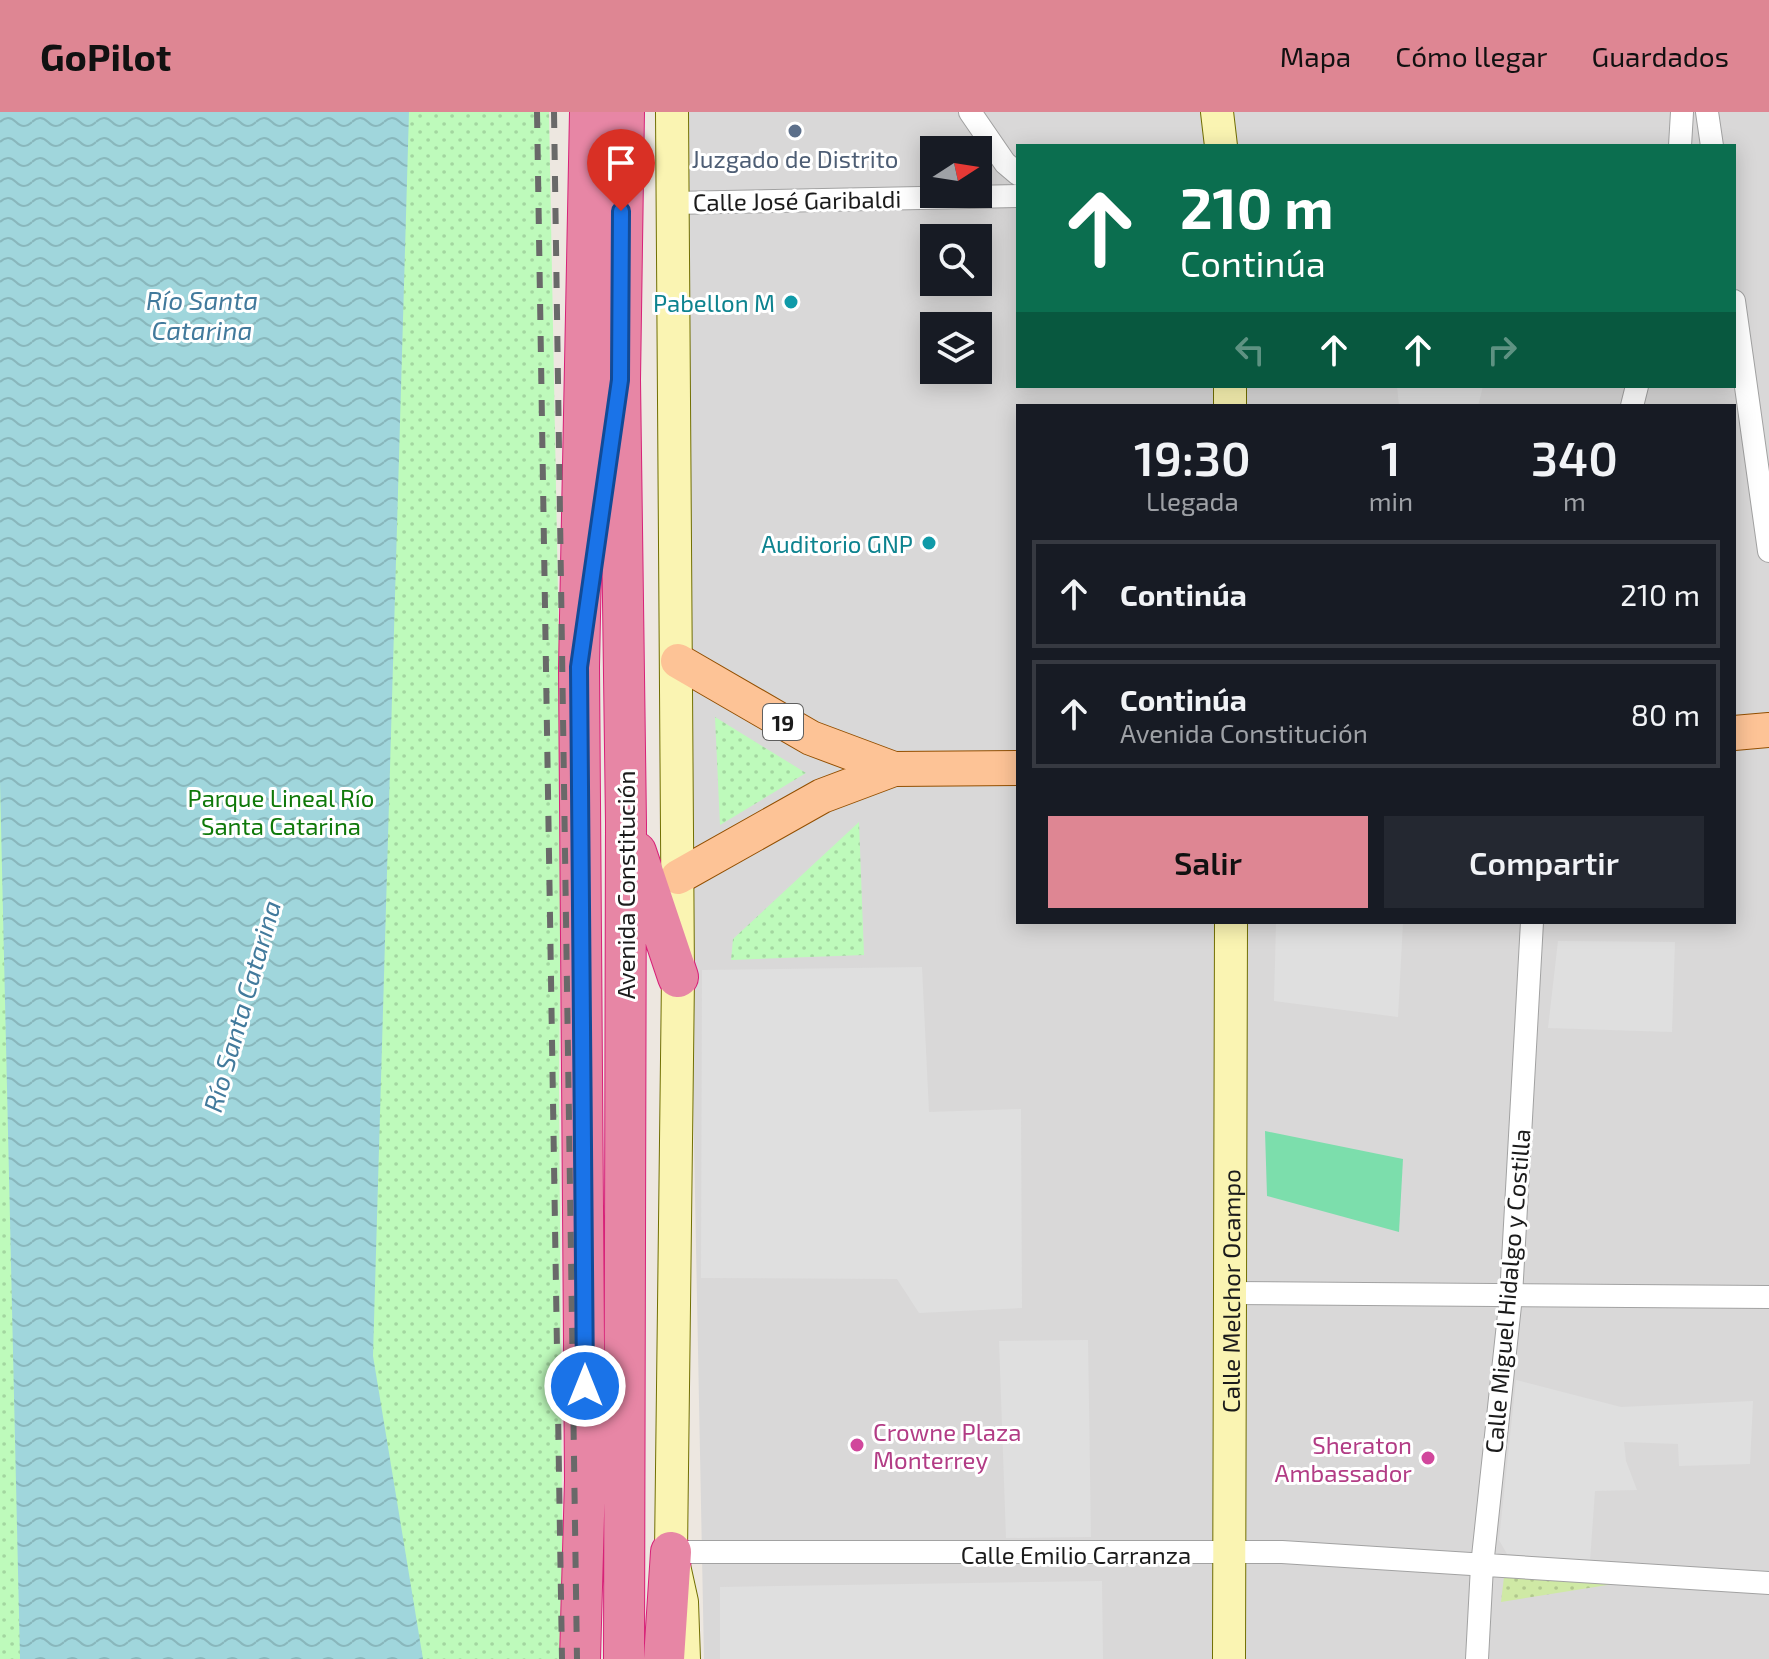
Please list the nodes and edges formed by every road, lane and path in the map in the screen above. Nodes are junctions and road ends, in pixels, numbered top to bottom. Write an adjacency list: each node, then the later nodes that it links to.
1 (564, 112): 15 (highway)
2 (590, 112): 15 (highway, Avenida Constitución)
3 (624, 112): 17 (highway, Avenida Constitución)
4 (672, 112): 14 (street)
5 (970, 112): 12 (street)
6 (1217, 112): 9 (street)
7 (1682, 112): 10 (street)
8 (1707, 112): 11 (street)
9 (1221, 144)
10 (1680, 144)
11 (1712, 144)
12 (1016, 172)
13 (1016, 196): 14 (street, Calle José Garibaldi)
14 (672, 203): 19 (street)
15 (591, 223): 20 (highway, Avenida Constitución)
16 (1736, 315): 18 (street)
17 (620, 380): 20 (highway); 25 (highway, Avenida Constitución)
18 (1769, 551)
19 (678, 661): 24 (main road, 19); 26 (street)
20 (579, 667): 37 (highway, Avenida Constitución)
21 (1769, 730): 22 (main road)
22 (1736, 733)
23 (1016, 768): 24 (main road, 19)
24 (894, 769): 26 (main road, 19)
25 (626, 823): 29 (highway); 38 (highway, Avenida Constitución)
26 (678, 877): 29 (street)
27 (1231, 924): 30 (street, Calle Melchor Ocampo)
28 (1532, 924): 31 (street, Calle Miguel Hidalgo y Costilla)
29 (678, 977): 33 (street)
30 (1229, 1293): 31 (street); 34 (street, Calle Melchor Ocampo)
31 (1511, 1296): 32 (street); 35 (street, Calle Miguel Hidalgo y Costilla)
32 (1769, 1297)
33 (671, 1552): 34 (street, Calle Emilio Carranza); 39 (highway); 40 (street)
34 (1228, 1553): 35 (street, Calle Emilio Carranza); 41 (street, Calle Melchor Ocampo)
35 (1482, 1566): 36 (street, Calle Emilio Carranza); 42 (street, Calle Miguel Hidalgo y Costilla)
36 (1769, 1583)
37 (580, 1647)
38 (624, 1659)
39 (664, 1659)
40 (684, 1659)
41 (1229, 1659)
42 (1477, 1659)

